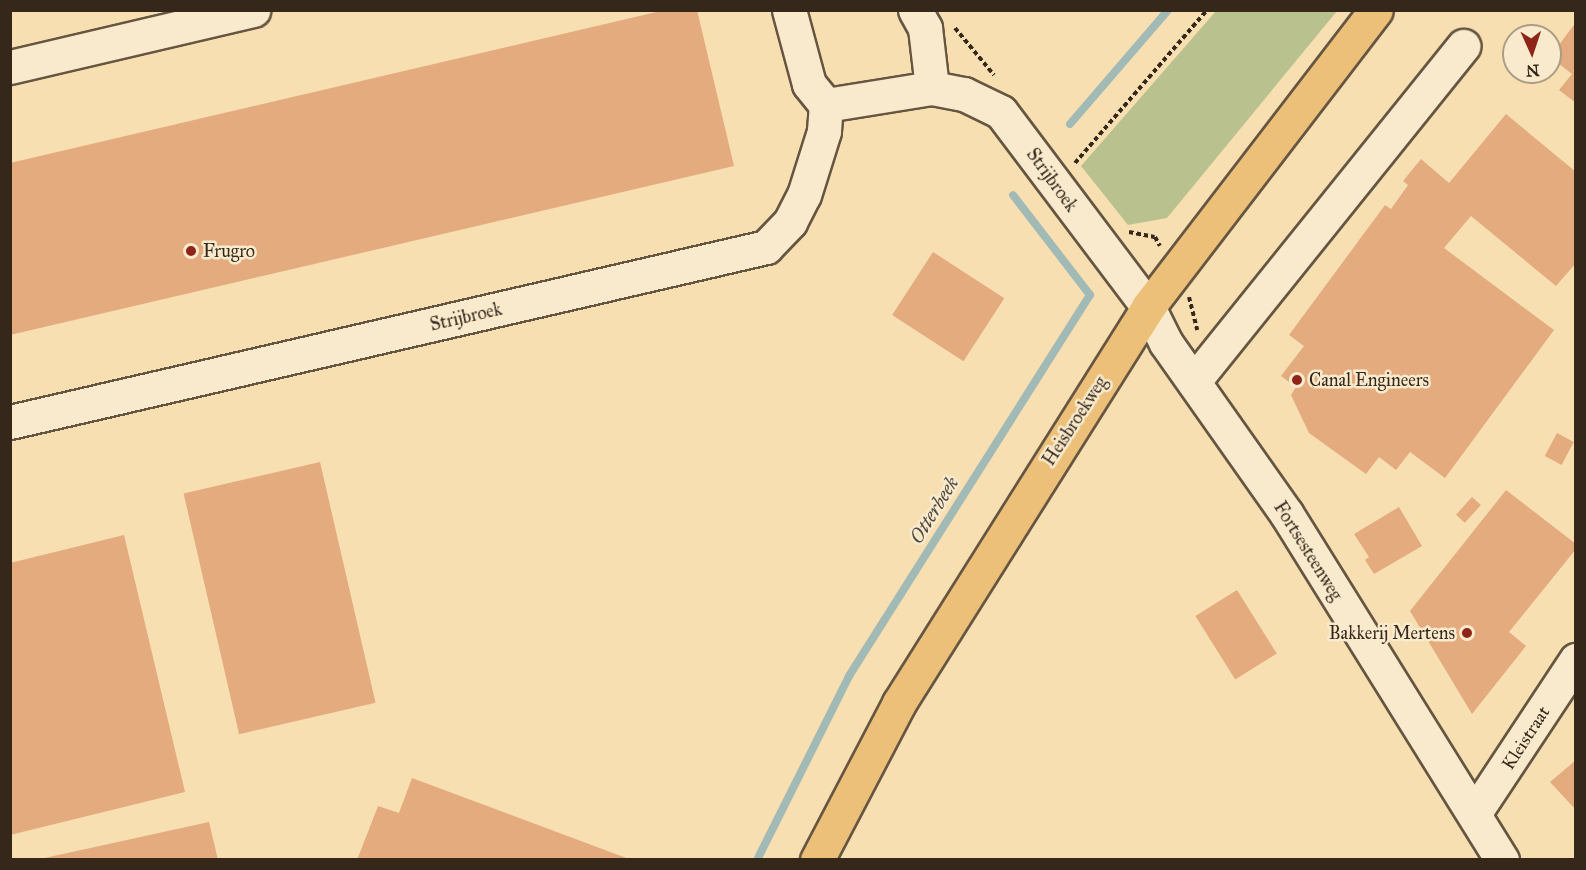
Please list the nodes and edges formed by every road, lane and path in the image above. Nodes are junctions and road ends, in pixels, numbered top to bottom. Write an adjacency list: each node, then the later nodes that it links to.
1 (254, 10): 7 (street)
2 (789, 10): 9 (street)
3 (915, 10): 8 (street)
4 (1207, 10): 10 (path)
5 (1376, 10): 11 (main road, Heisbroekweg)
6 (1462, 46): 12 (street)
7 (10, 67)
8 (932, 88): 9 (street, Strijbroek); 11 (street, Strijbroek)
9 (826, 105): 13 (street, Strijbroek)
10 (1074, 164)
11 (1148, 307): 12 (street, Fortsesteenweg); 16 (main road, Heisbroekweg)
12 (1194, 381): 15 (street, Fortsesteenweg)
13 (10, 422)
14 (1575, 660): 15 (street, Kleistraat)
15 (1474, 814): 17 (street, Fortsesteenweg)
16 (817, 860)
17 (1502, 860)

